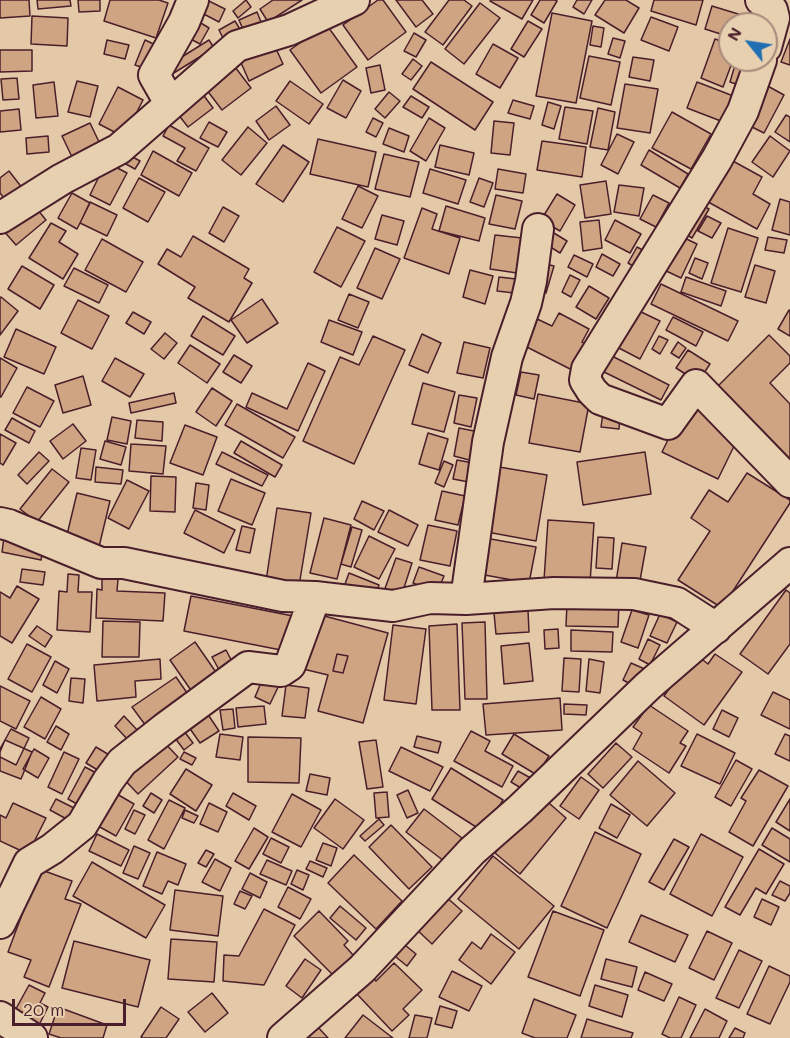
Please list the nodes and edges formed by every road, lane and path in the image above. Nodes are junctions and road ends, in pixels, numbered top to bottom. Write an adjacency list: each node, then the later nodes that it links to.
1 (193, 0): 6 (street)
2 (354, 0): 6 (street)
3 (761, 0): 4 (street)
4 (772, 12)
5 (757, 72): 9 (street)
6 (170, 103): 7 (street)
7 (0, 218)
8 (538, 229): 13 (street)
9 (790, 482)
10 (0, 523): 12 (street)
11 (790, 563): 14 (street)
12 (315, 597): 13 (street); 15 (street)
13 (466, 599): 14 (street)
14 (716, 628): 18 (street)
15 (0, 923)
16 (0, 1017): 17 (street)
17 (32, 1038)
18 (284, 1038)

